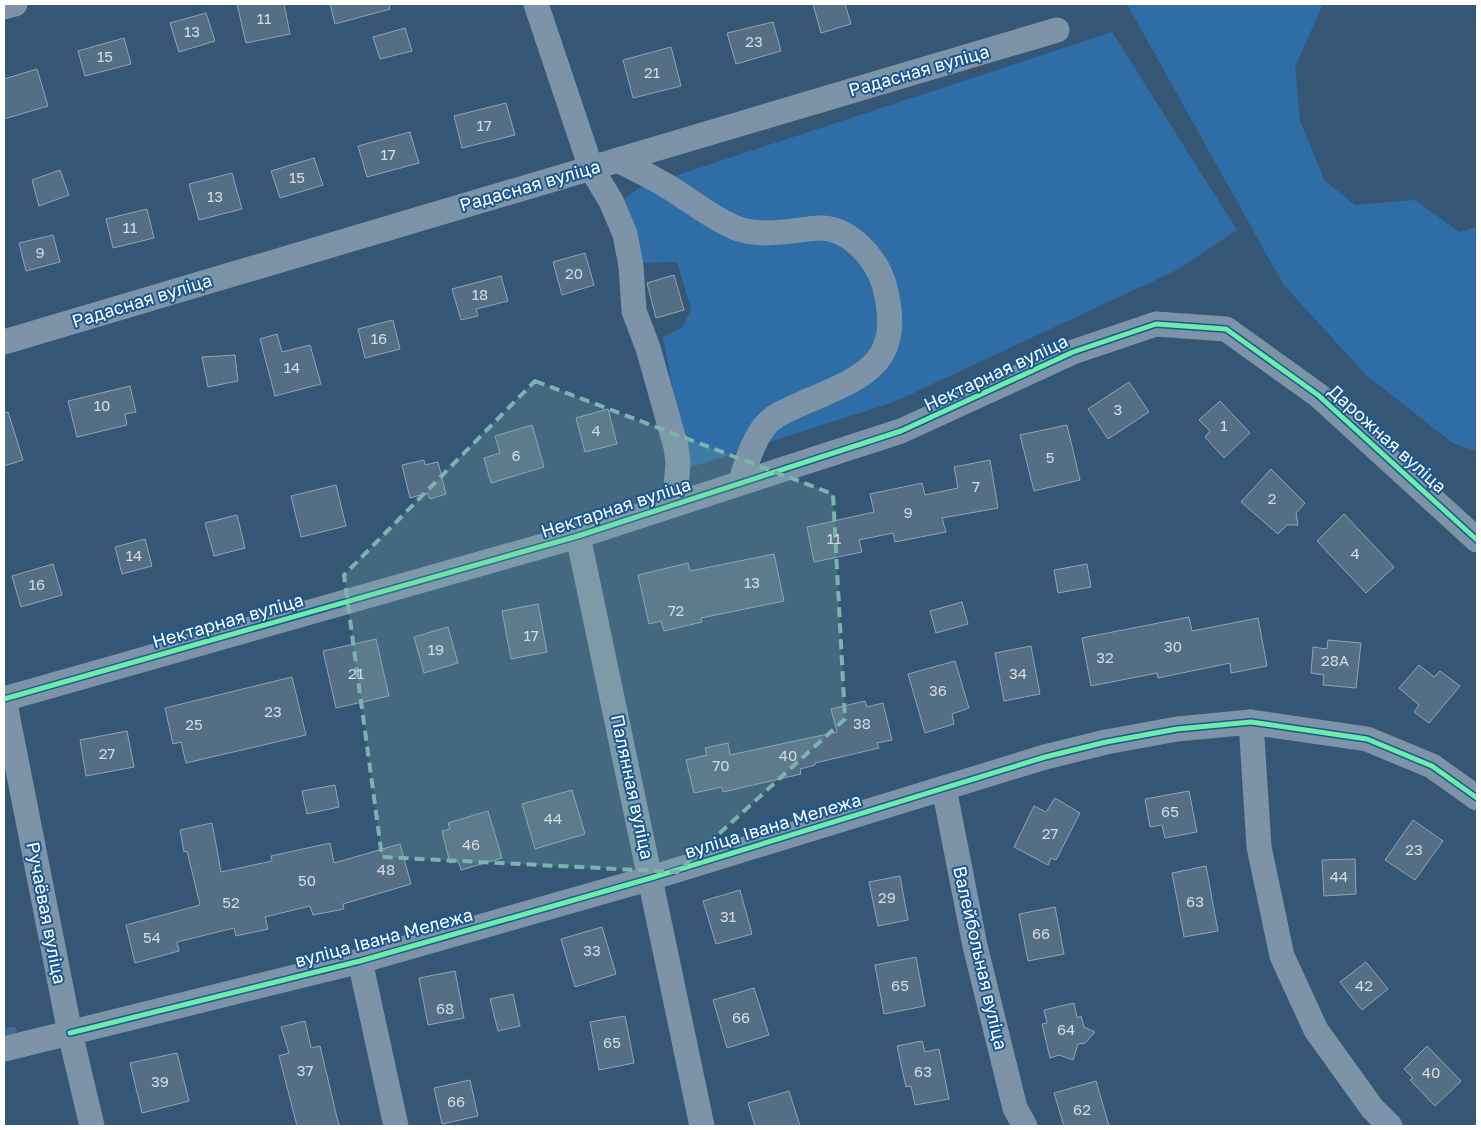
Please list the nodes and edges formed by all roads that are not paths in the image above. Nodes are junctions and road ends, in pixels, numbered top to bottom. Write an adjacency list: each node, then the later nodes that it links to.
1 (15, 4): 3 (street)
2 (536, 4): 6 (street)
3 (4, 7)
4 (1057, 30): 5 (street, Радасная вуліца)
5 (618, 160): 6 (street, Радасная вуліца); 9 (street)
6 (591, 168): 8 (street, Радасная вуліца); 10 (street)
7 (1226, 329): 9 (street, Нектарная вуліца); 12 (street, Дарожная вуліца)
8 (4, 342)
9 (741, 482): 10 (street, Нектарная вуліца)
10 (675, 503): 11 (street, Нектарная вуліца)
11 (578, 536): 13 (street, Нектарная вуліца); 17 (street, Палянная вуліца)
12 (1477, 540)
13 (4, 699): 19 (street, Ручаёвая вуліца)
14 (1251, 722): 15 (street, вуліца Івана Мележа); 16 (street, вуліца Івана Мележа); 25 (street)
15 (944, 788): 17 (street, вуліца Івана Мележа); 24 (street, Валейбольная вуліца)
16 (1477, 798)
17 (651, 878): 18 (street, вуліца Івана Мележа); 23 (street, Палянная вуліца)
18 (360, 960): 19 (street, вуліца Івана Мележа); 22 (street)
19 (70, 1033): 20 (street, вуліца Івана Мележа); 21 (street, Ручаёвая вуліца)
20 (4, 1049)
21 (92, 1126)
22 (396, 1126)
23 (702, 1126)
24 (1025, 1126)
25 (1390, 1126)

